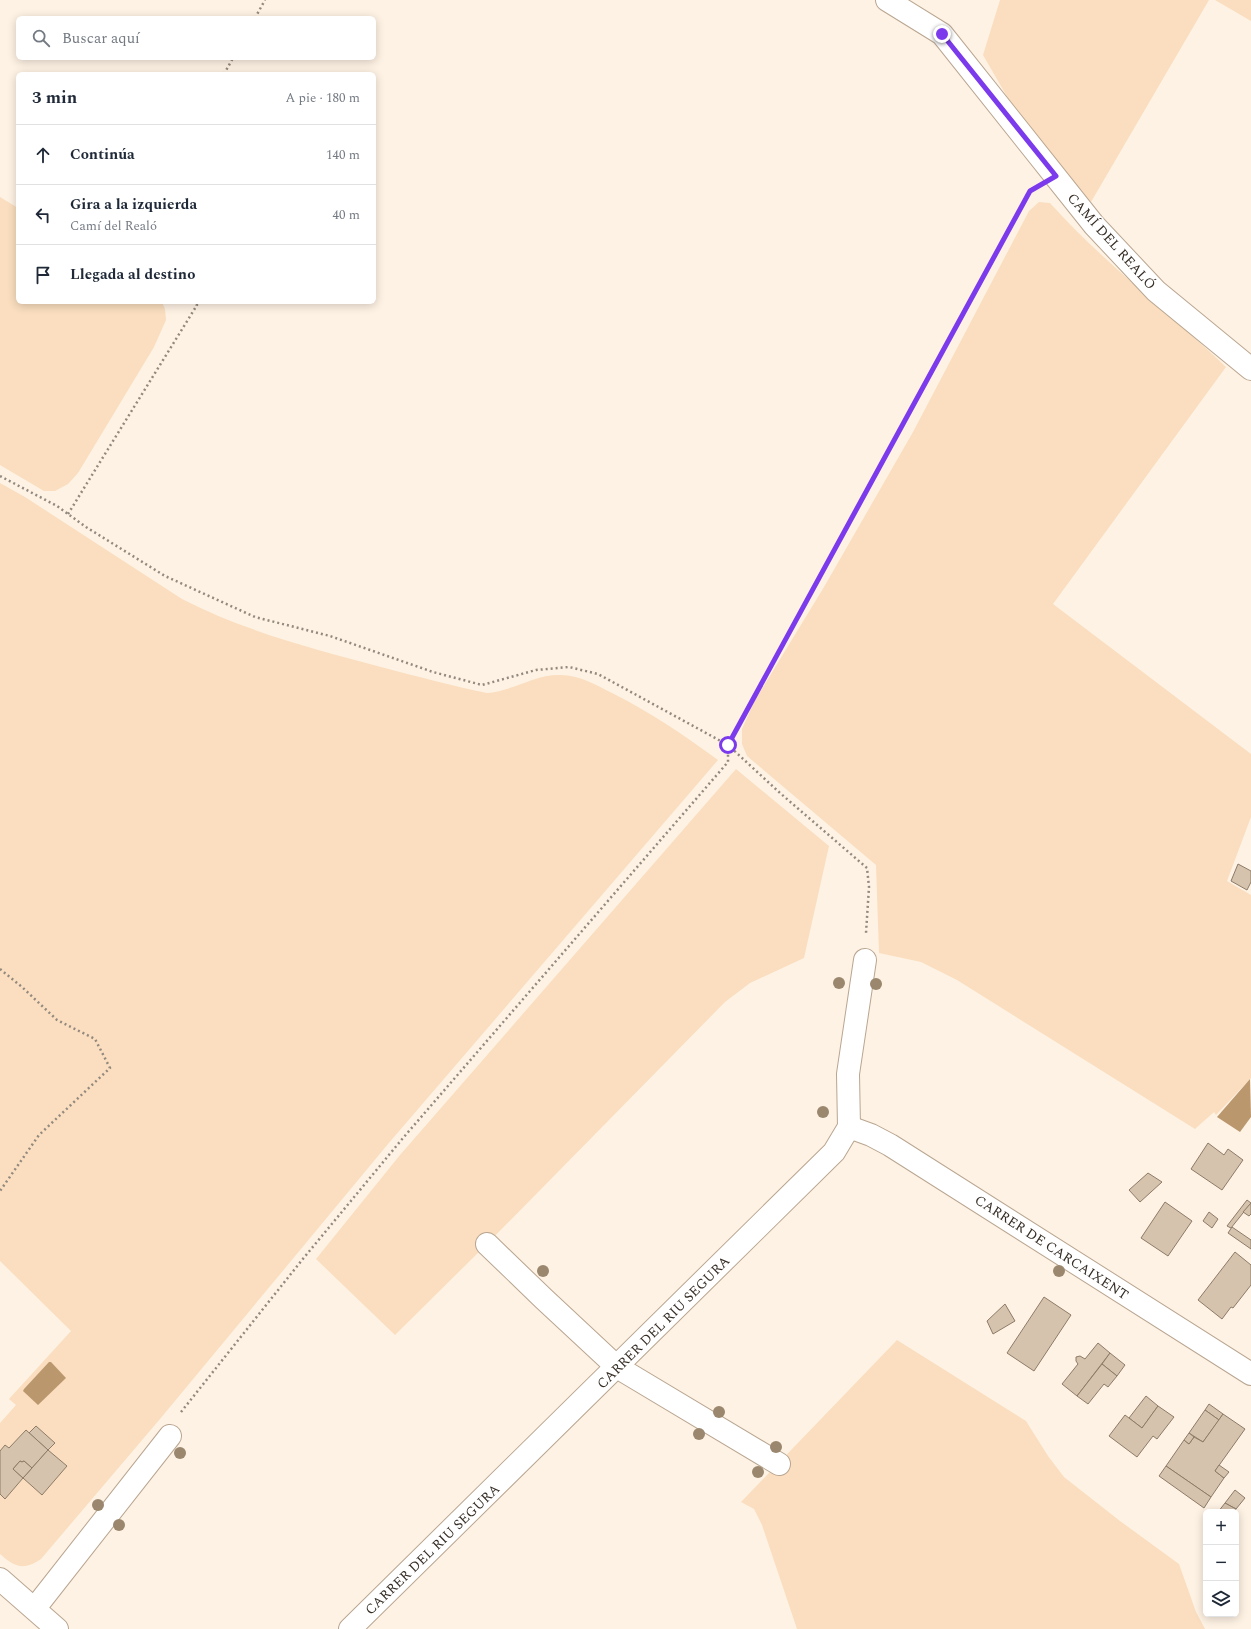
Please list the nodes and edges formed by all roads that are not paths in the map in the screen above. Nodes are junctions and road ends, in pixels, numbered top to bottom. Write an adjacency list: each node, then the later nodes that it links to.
1 (887, 0): 2 (street, CAMÍ DEL REALÓ)
2 (1251, 369)
3 (865, 960): 4 (street)
4 (849, 1127): 6 (street, CARRER DEL RIU SEGURA); 7 (street, CARRER DE CARCAIXENT)
5 (487, 1244): 6 (street)
6 (617, 1367): 9 (street); 13 (street, CARRER DEL RIU SEGURA)
7 (1251, 1374)
8 (170, 1436): 11 (street)
9 (780, 1464)
10 (0, 1579): 11 (street)
11 (35, 1608): 12 (street)
12 (57, 1629)
13 (350, 1629)

